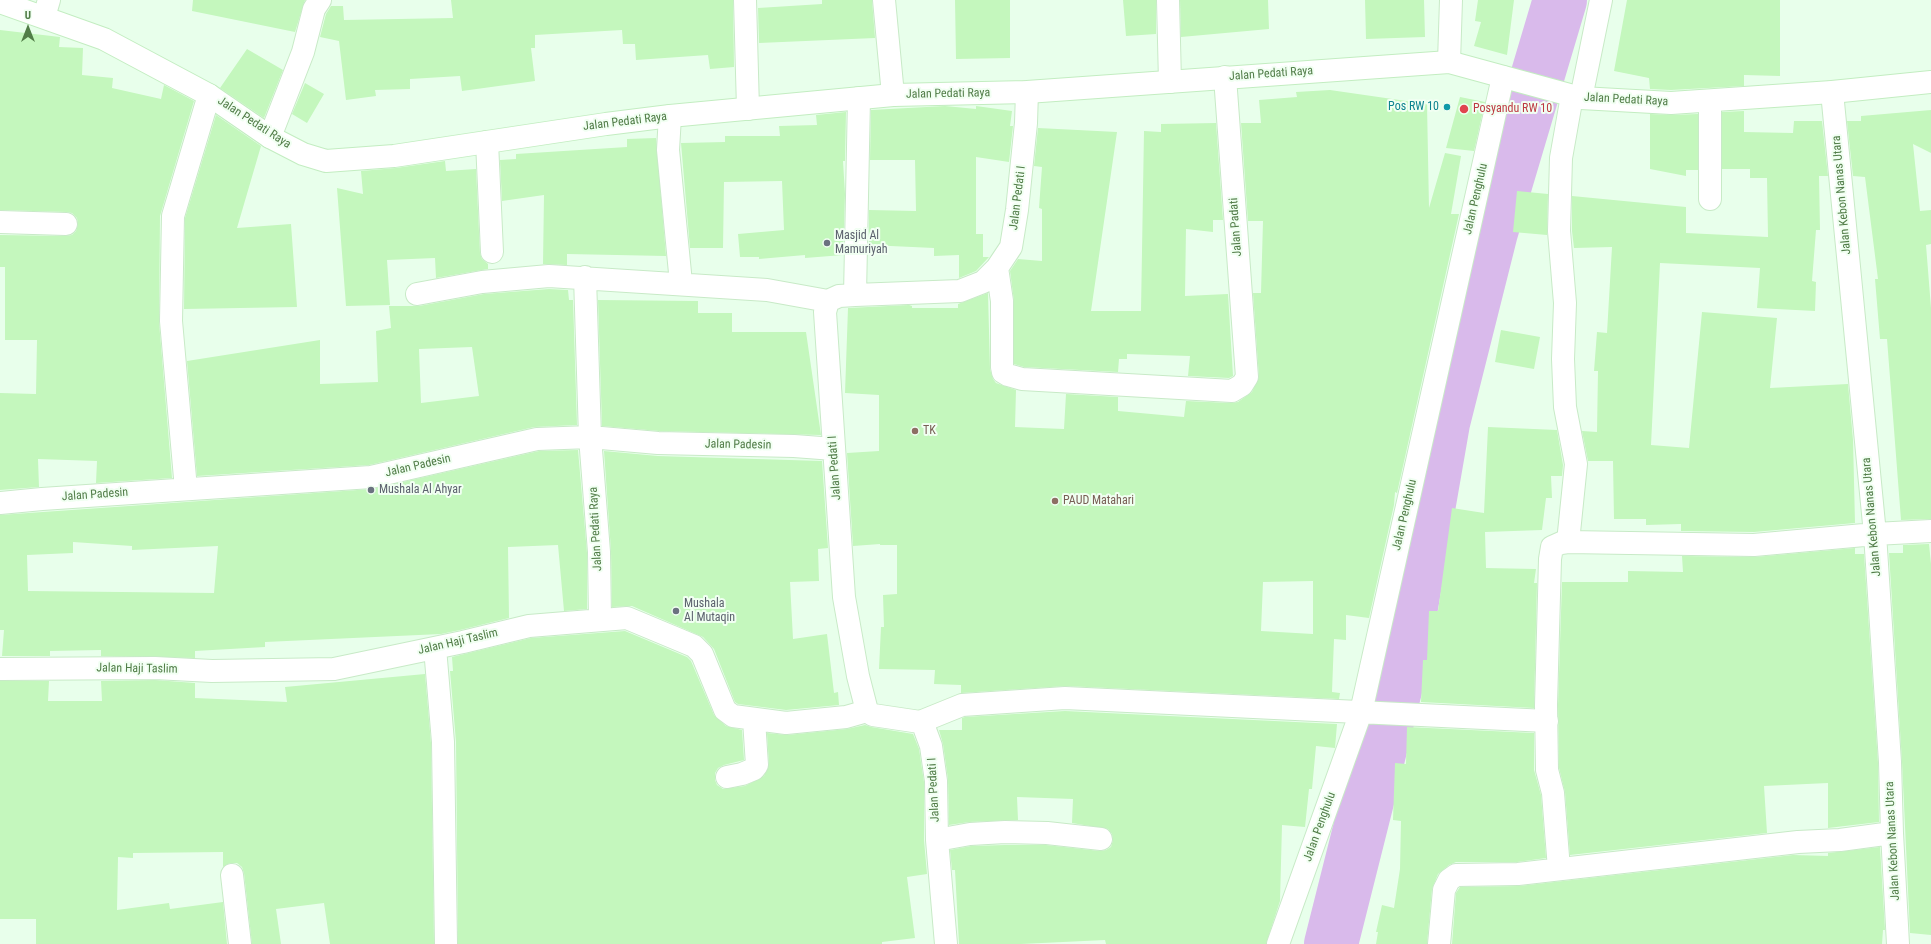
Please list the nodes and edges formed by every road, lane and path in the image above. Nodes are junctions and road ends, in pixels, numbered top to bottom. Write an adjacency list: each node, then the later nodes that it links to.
1 (320, 0): 23 (street)
2 (745, 0): 21 (street)
3 (884, 0): 17 (street)
4 (1168, 0): 12 (street)
5 (1451, 0): 9 (street)
6 (1600, 0): 18 (street)
7 (0, 2): 8 (street, Jalan Pedati Raya)
8 (47, 8): 16 (street, Jalan Pedati Raya)
9 (1449, 62): 10 (street, Jalan Pedati Raya); 11 (street, Jalan Pedati Raya)
10 (1225, 77): 12 (street, Jalan Pedati Raya); 29 (street, Jalan Padati)
11 (1505, 78): 18 (street, Jalan Pedati Raya); 46 (street, Jalan Penghulu)
12 (1170, 82): 14 (street, Jalan Pedati Raya)
13 (1931, 82): 15 (street, Jalan Pedati Raya)
14 (1027, 92): 17 (street, Jalan Pedati Raya); 29 (street, Jalan Pedati I)
15 (1832, 92): 20 (street, Jalan Pedati Raya); 40 (street, Jalan Kebon Nanas Utara)
16 (209, 95): 23 (street, Jalan Pedati Raya); 37 (street)
17 (893, 95): 19 (street, Jalan Pedati Raya)
18 (1571, 96): 20 (street, Jalan Pedati Raya); 41 (street)
19 (859, 98): 21 (street, Jalan Pedati Raya); 33 (street)
20 (1710, 101): 25 (street)
21 (748, 109): 22 (street, Jalan Pedati Raya)
22 (670, 116): 24 (street, Jalan Pedati Raya); 31 (street)
23 (270, 137): 24 (street, Jalan Pedati Raya)
24 (487, 142): 28 (street)
25 (1710, 200)
26 (0, 222): 27 (street)
27 (66, 224)
28 (492, 252)
29 (997, 268): 33 (street, Jalan Pedati I)
30 (586, 277): 31 (street); 32 (street); 35 (street, Jalan Pedati Raya)
31 (681, 283): 34 (street)
32 (417, 294)
33 (855, 295): 34 (street, Jalan Pedati I)
34 (828, 301): 36 (street, Jalan Pedati I)
35 (590, 437): 36 (street, Jalan Padesin); 37 (street, Jalan Padesin); 42 (street, Jalan Pedati Raya)
36 (834, 449): 45 (street, Jalan Pedati I)
37 (186, 489): 38 (street, Jalan Padesin)
38 (0, 503)
39 (1931, 531): 40 (street)
40 (1875, 534): 41 (street); 51 (street, Jalan Kebon Nanas Utara)
41 (1568, 542): 48 (street)
42 (600, 620): 43 (street, Jalan Haji Taslim); 47 (street, Jalan Haji Taslim)
43 (435, 648): 44 (street, Jalan Haji Taslim); 57 (street)
44 (0, 669)
45 (867, 711): 47 (street, Jalan Haji Taslim); 49 (street)
46 (1369, 712): 48 (street); 49 (street); 59 (street, Jalan Penghulu)
47 (754, 720): 50 (street)
48 (1546, 721): 54 (street)
49 (920, 722): 53 (street, Jalan Pedati I)
50 (727, 777)
51 (1892, 833): 54 (street); 61 (street, Jalan Kebon Nanas Utara)
52 (1101, 839): 53 (street)
53 (937, 840): 58 (street, Jalan Pedati I)
54 (1559, 869): 60 (street)
55 (232, 875): 56 (street)
56 (240, 944)
57 (446, 944)
58 (946, 944)
59 (1278, 944)
60 (1439, 944)
61 (1898, 944)

